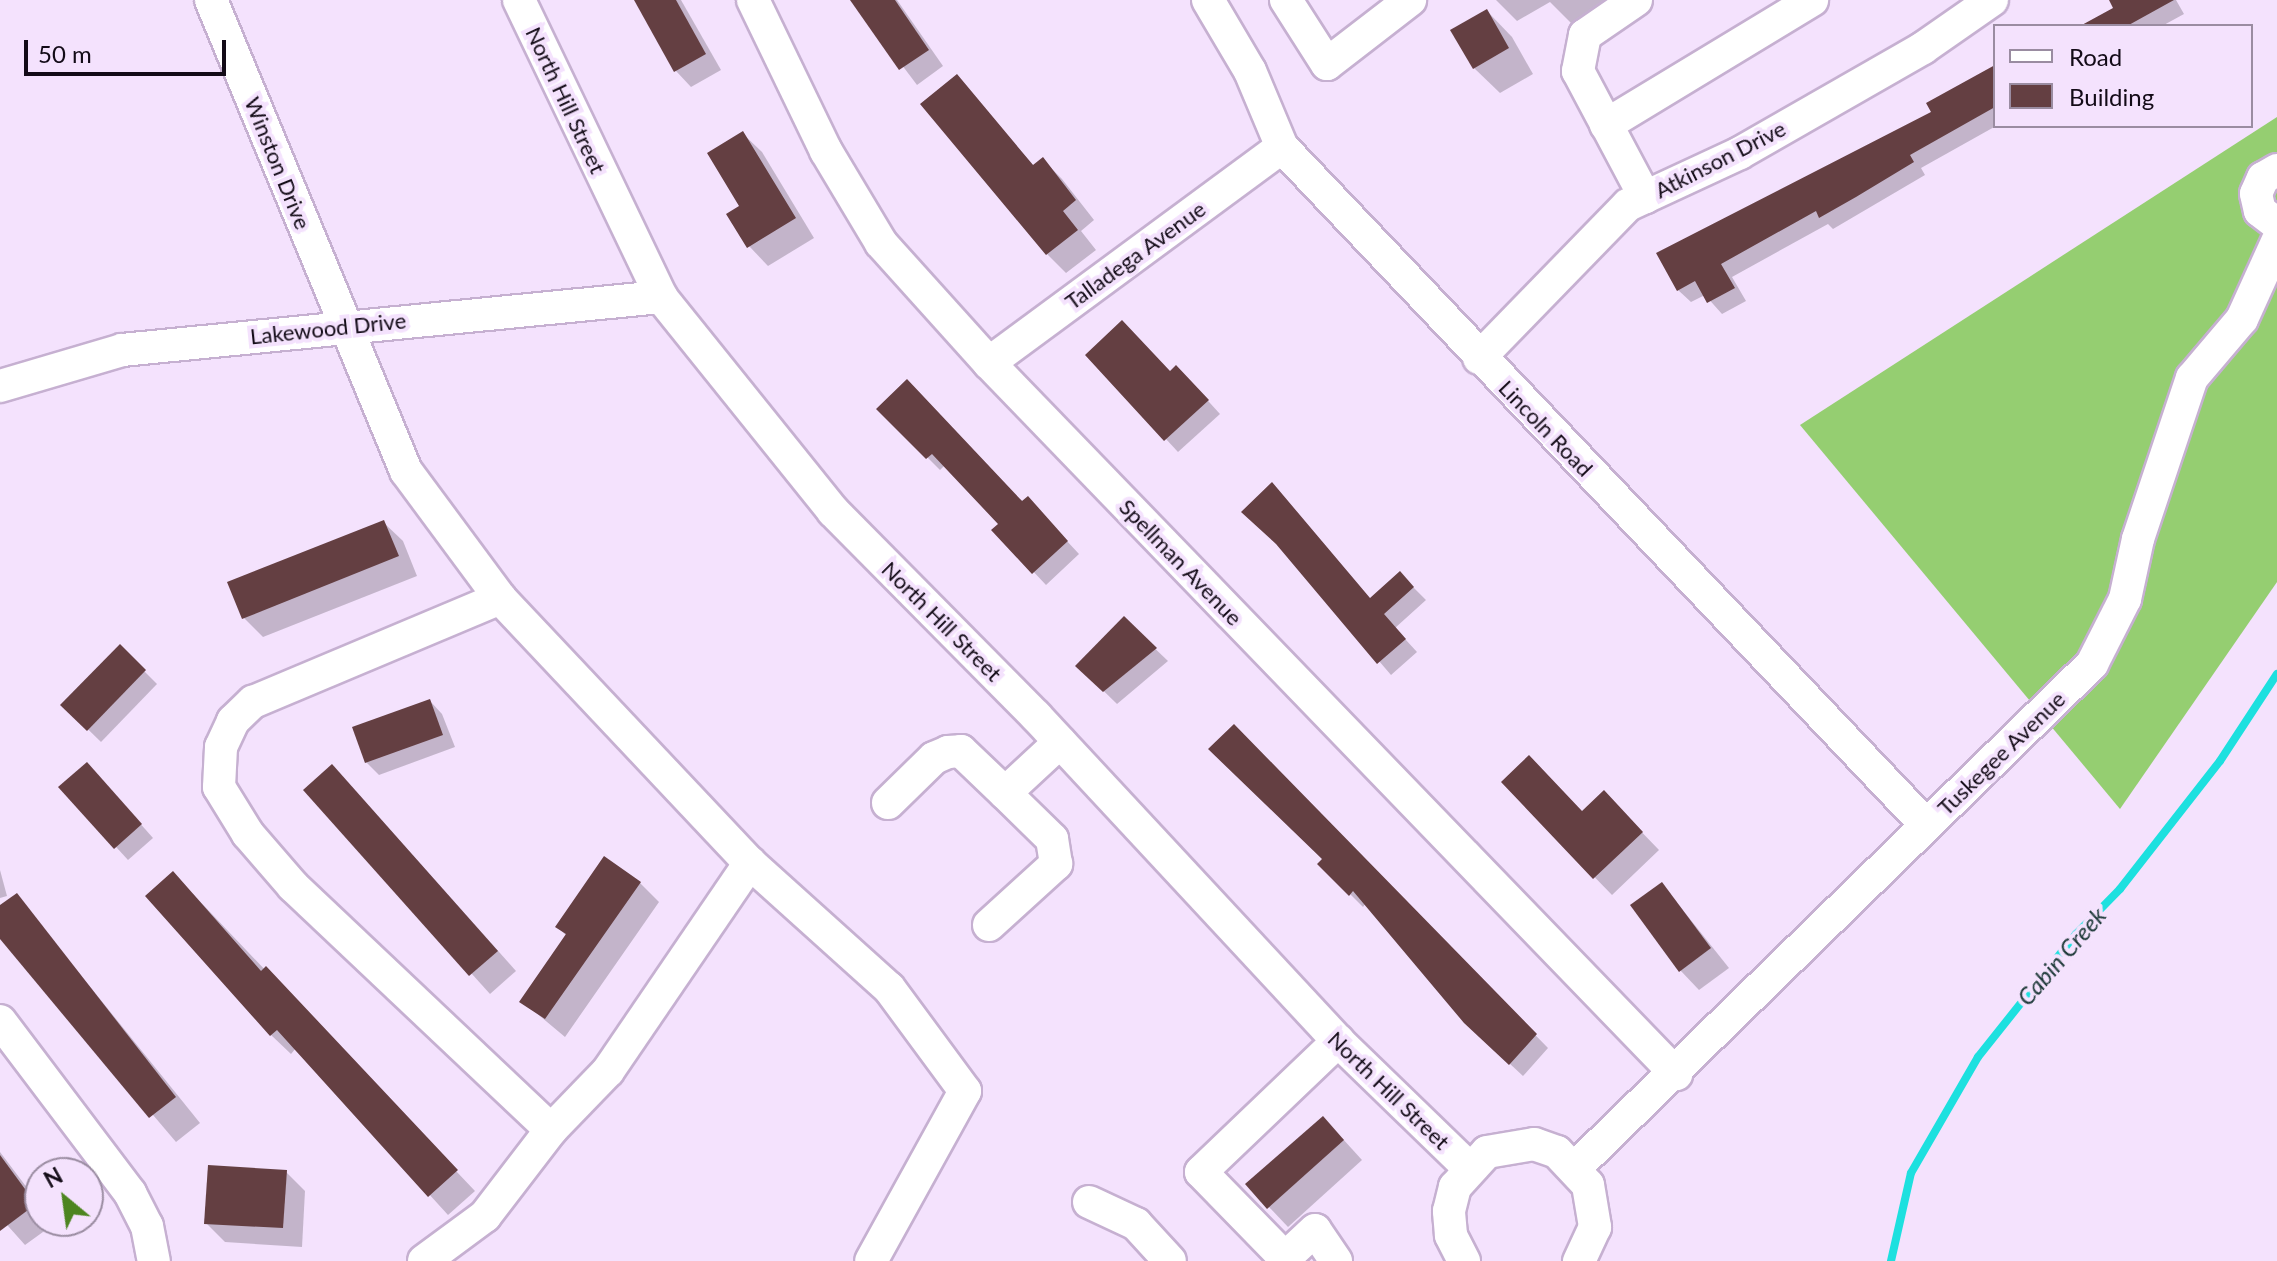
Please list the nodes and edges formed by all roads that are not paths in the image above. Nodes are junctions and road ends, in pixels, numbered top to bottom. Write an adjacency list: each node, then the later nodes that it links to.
1 (211, 0): 17 (street, Winston Drive)
2 (519, 0): 16 (street, North Hill Street)
3 (753, 0): 19 (street, Spellman Avenue)
4 (1208, 0): 11 (street, Lincoln Road)
5 (1286, 0): 6 (street)
6 (1410, 0)
7 (1636, 0): 10 (street)
8 (1812, 0): 10 (street)
9 (1992, 0): 13 (street, Atkinson Drive)
10 (1606, 125): 13 (street)
11 (1282, 147): 18 (street, Lincoln Road); 19 (street, Talladega Avenue)
12 (2277, 170): 14 (street)
13 (1645, 197): 18 (street, Atkinson Drive)
14 (2277, 224)
15 (2277, 242): 25 (street, Tuskegee Avenue)
16 (661, 297): 17 (street, Lakewood Drive); 22 (street, North Hill Street)
17 (344, 326): 20 (street, Lakewood Drive); 21 (street, Winston Drive)
18 (1479, 358): 25 (street, Lincoln Road)
19 (989, 363): 30 (street, Spellman Avenue)
20 (0, 386)
21 (500, 598): 26 (street, Winston Drive); 31 (street)
22 (1060, 742): 23 (street); 29 (street, North Hill Street)
23 (1005, 793): 24 (street); 27 (street)
24 (888, 803)
25 (1926, 825): 30 (street, Tuskegee Avenue)
26 (750, 863): 31 (street); 38 (street, Winston Drive)
27 (989, 925)
28 (0, 1021): 36 (street)
29 (1338, 1041): 32 (street, North Hill Street); 40 (street)
30 (1676, 1074): 33 (street, Tuskegee Avenue)
31 (551, 1130): 37 (street)
32 (1468, 1167): 33 (street); 35 (street)
33 (1576, 1167): 41 (street)
34 (1089, 1202): 39 (street)
35 (1460, 1260)
36 (154, 1261)
37 (424, 1261)
38 (871, 1261)
39 (1170, 1261)
40 (1336, 1261)
41 (1579, 1261)

